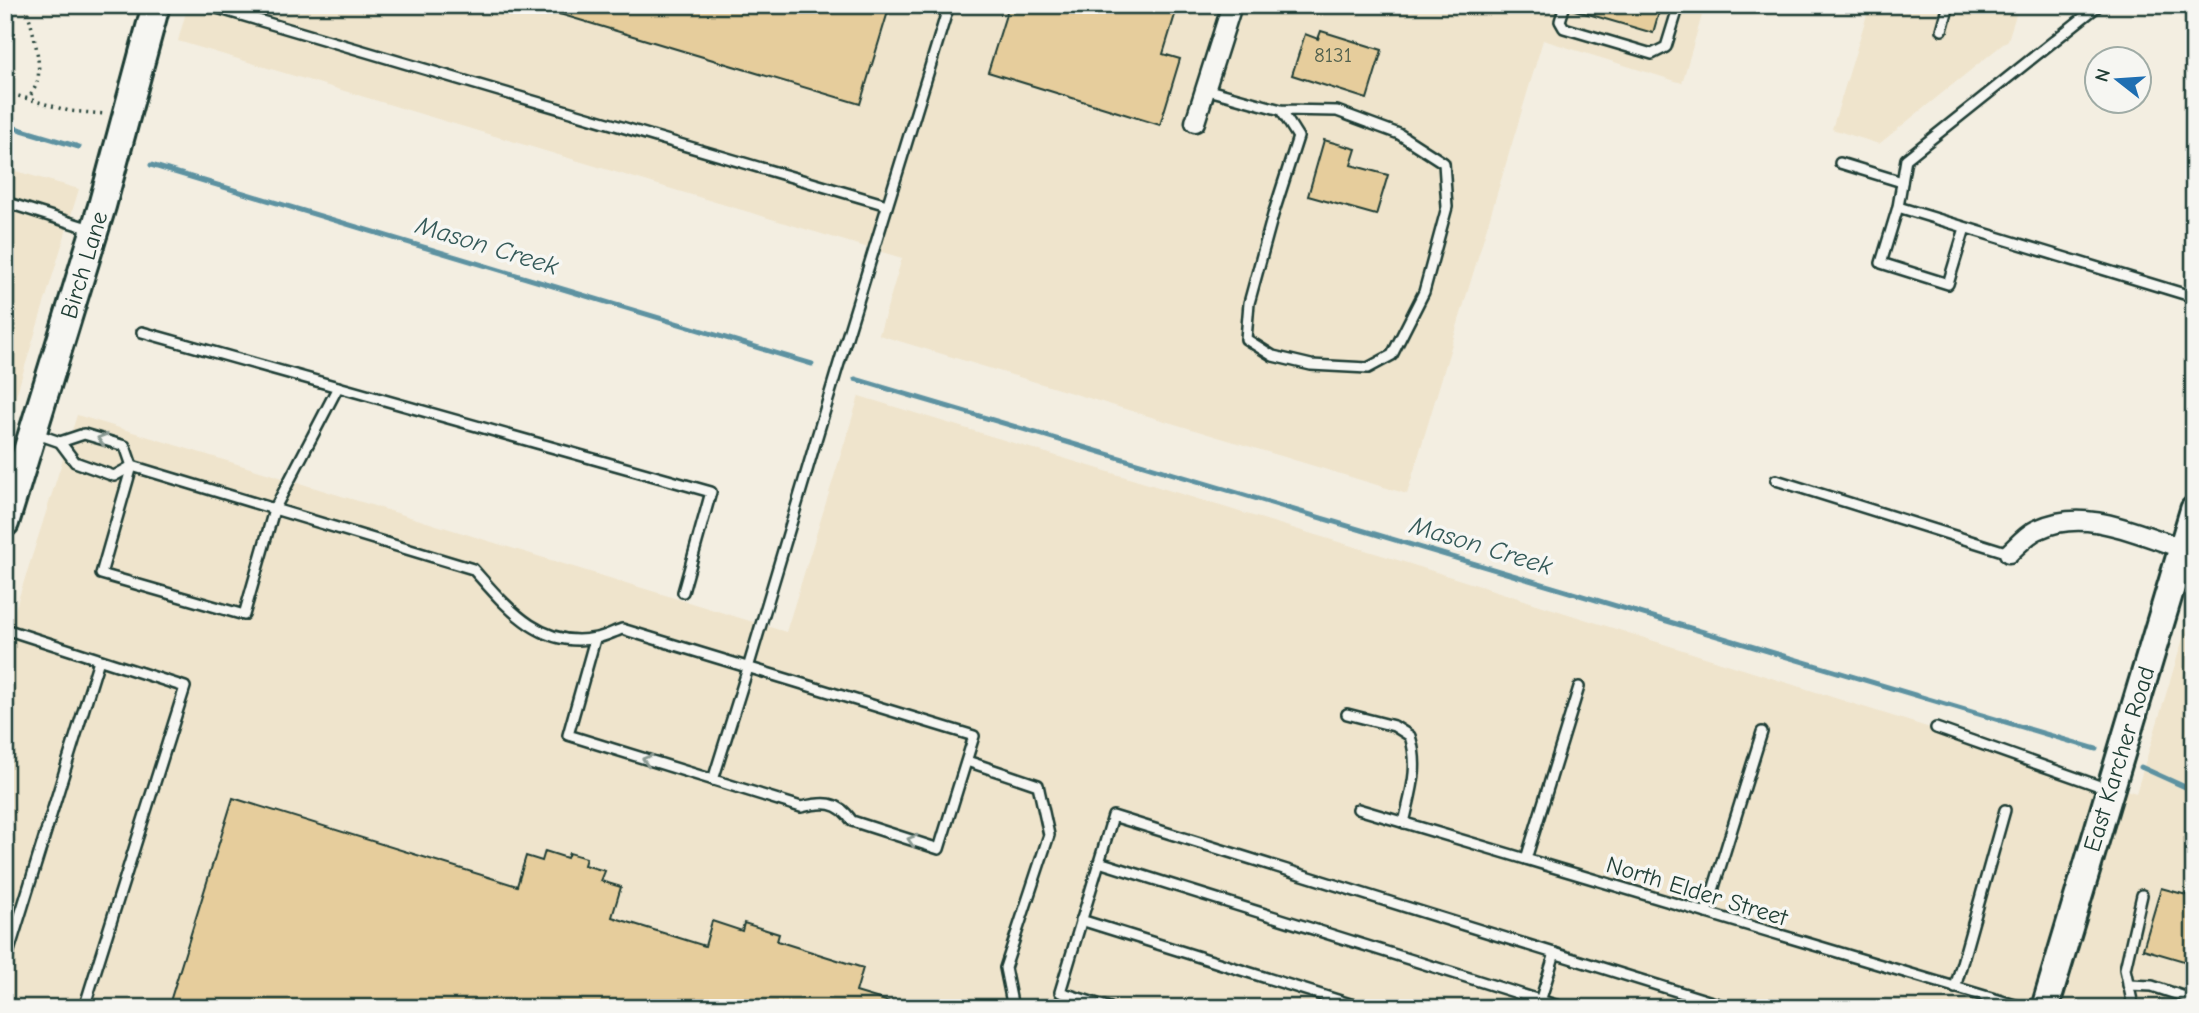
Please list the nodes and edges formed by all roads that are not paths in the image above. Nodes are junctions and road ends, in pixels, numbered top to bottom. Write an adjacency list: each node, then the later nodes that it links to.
1 (156, 5): 19 (street, Birch Lane)
2 (207, 5): 16 (lane)
3 (949, 5): 16 (lane)
4 (1232, 5): 10 (street)
5 (1565, 5): 6 (lane)
6 (1679, 5)
7 (1949, 5): 9 (lane)
8 (2099, 5): 14 (lane)
9 (1942, 30)
10 (1205, 89): 11 (lane); 12 (street)
11 (1281, 110): 11 (lane)
12 (1195, 122)
13 (1840, 163): 14 (lane)
14 (1902, 182): 17 (lane)
15 (5, 202): 19 (lane)
16 (887, 205): 36 (lane)
17 (1898, 207): 18 (lane); 18 (lane)
18 (1965, 228): 20 (lane)
19 (95, 230): 23 (street, Birch Lane)
20 (2194, 297)
21 (142, 332): 22 (lane)
22 (338, 387): 27 (lane); 32 (lane)
23 (32, 433): 24 (lane); 29 (street, Birch Lane)
24 (60, 442): 25 (lane); 25 (lane, one-way to 24)
25 (131, 466): 27 (lane); 27 (lane)
26 (1776, 480): 31 (lane)
27 (274, 510): 34 (lane)
28 (2194, 510): 30 (street, East Karcher Road)
29 (5, 523)
30 (2182, 548): 31 (street); 43 (street, East Karcher Road)
31 (2009, 553)
32 (683, 592)
33 (5, 629): 35 (lane)
34 (595, 639): 36 (lane); 42 (lane, one-way to 34)
35 (99, 660): 53 (lane); 58 (lane)
36 (748, 668): 41 (lane); 42 (lane)
37 (1579, 687): 47 (lane)
38 (1347, 714): 46 (lane)
39 (1936, 728): 43 (lane)
40 (1762, 732): 50 (lane)
41 (967, 761): 42 (lane, one-way to 42); 59 (lane)
42 (713, 780)
43 (2110, 790): 65 (street, East Karcher Road)
44 (1358, 809): 46 (lane, North Elder Street)
45 (2006, 810): 55 (lane)
46 (1404, 823): 47 (lane, North Elder Street)
47 (1526, 859): 50 (lane, North Elder Street)
48 (1099, 862): 51 (lane); 52 (lane); 57 (lane)
49 (2141, 895): 54 (lane)
50 (1706, 913): 55 (lane, North Elder Street)
51 (1082, 920): 60 (lane); 61 (lane)
52 (1555, 953): 57 (lane); 63 (lane)
53 (5, 964)
54 (2129, 985): 56 (lane); 66 (lane)
55 (1955, 988): 64 (lane, North Elder Street)
56 (2194, 1000)
57 (1539, 1004): 62 (lane)
58 (84, 1008)
59 (1013, 1008)
60 (1110, 1008)
61 (1363, 1008)
62 (1565, 1008)
63 (1731, 1008)
64 (2025, 1008)
65 (2045, 1008)
66 (2130, 1008)

